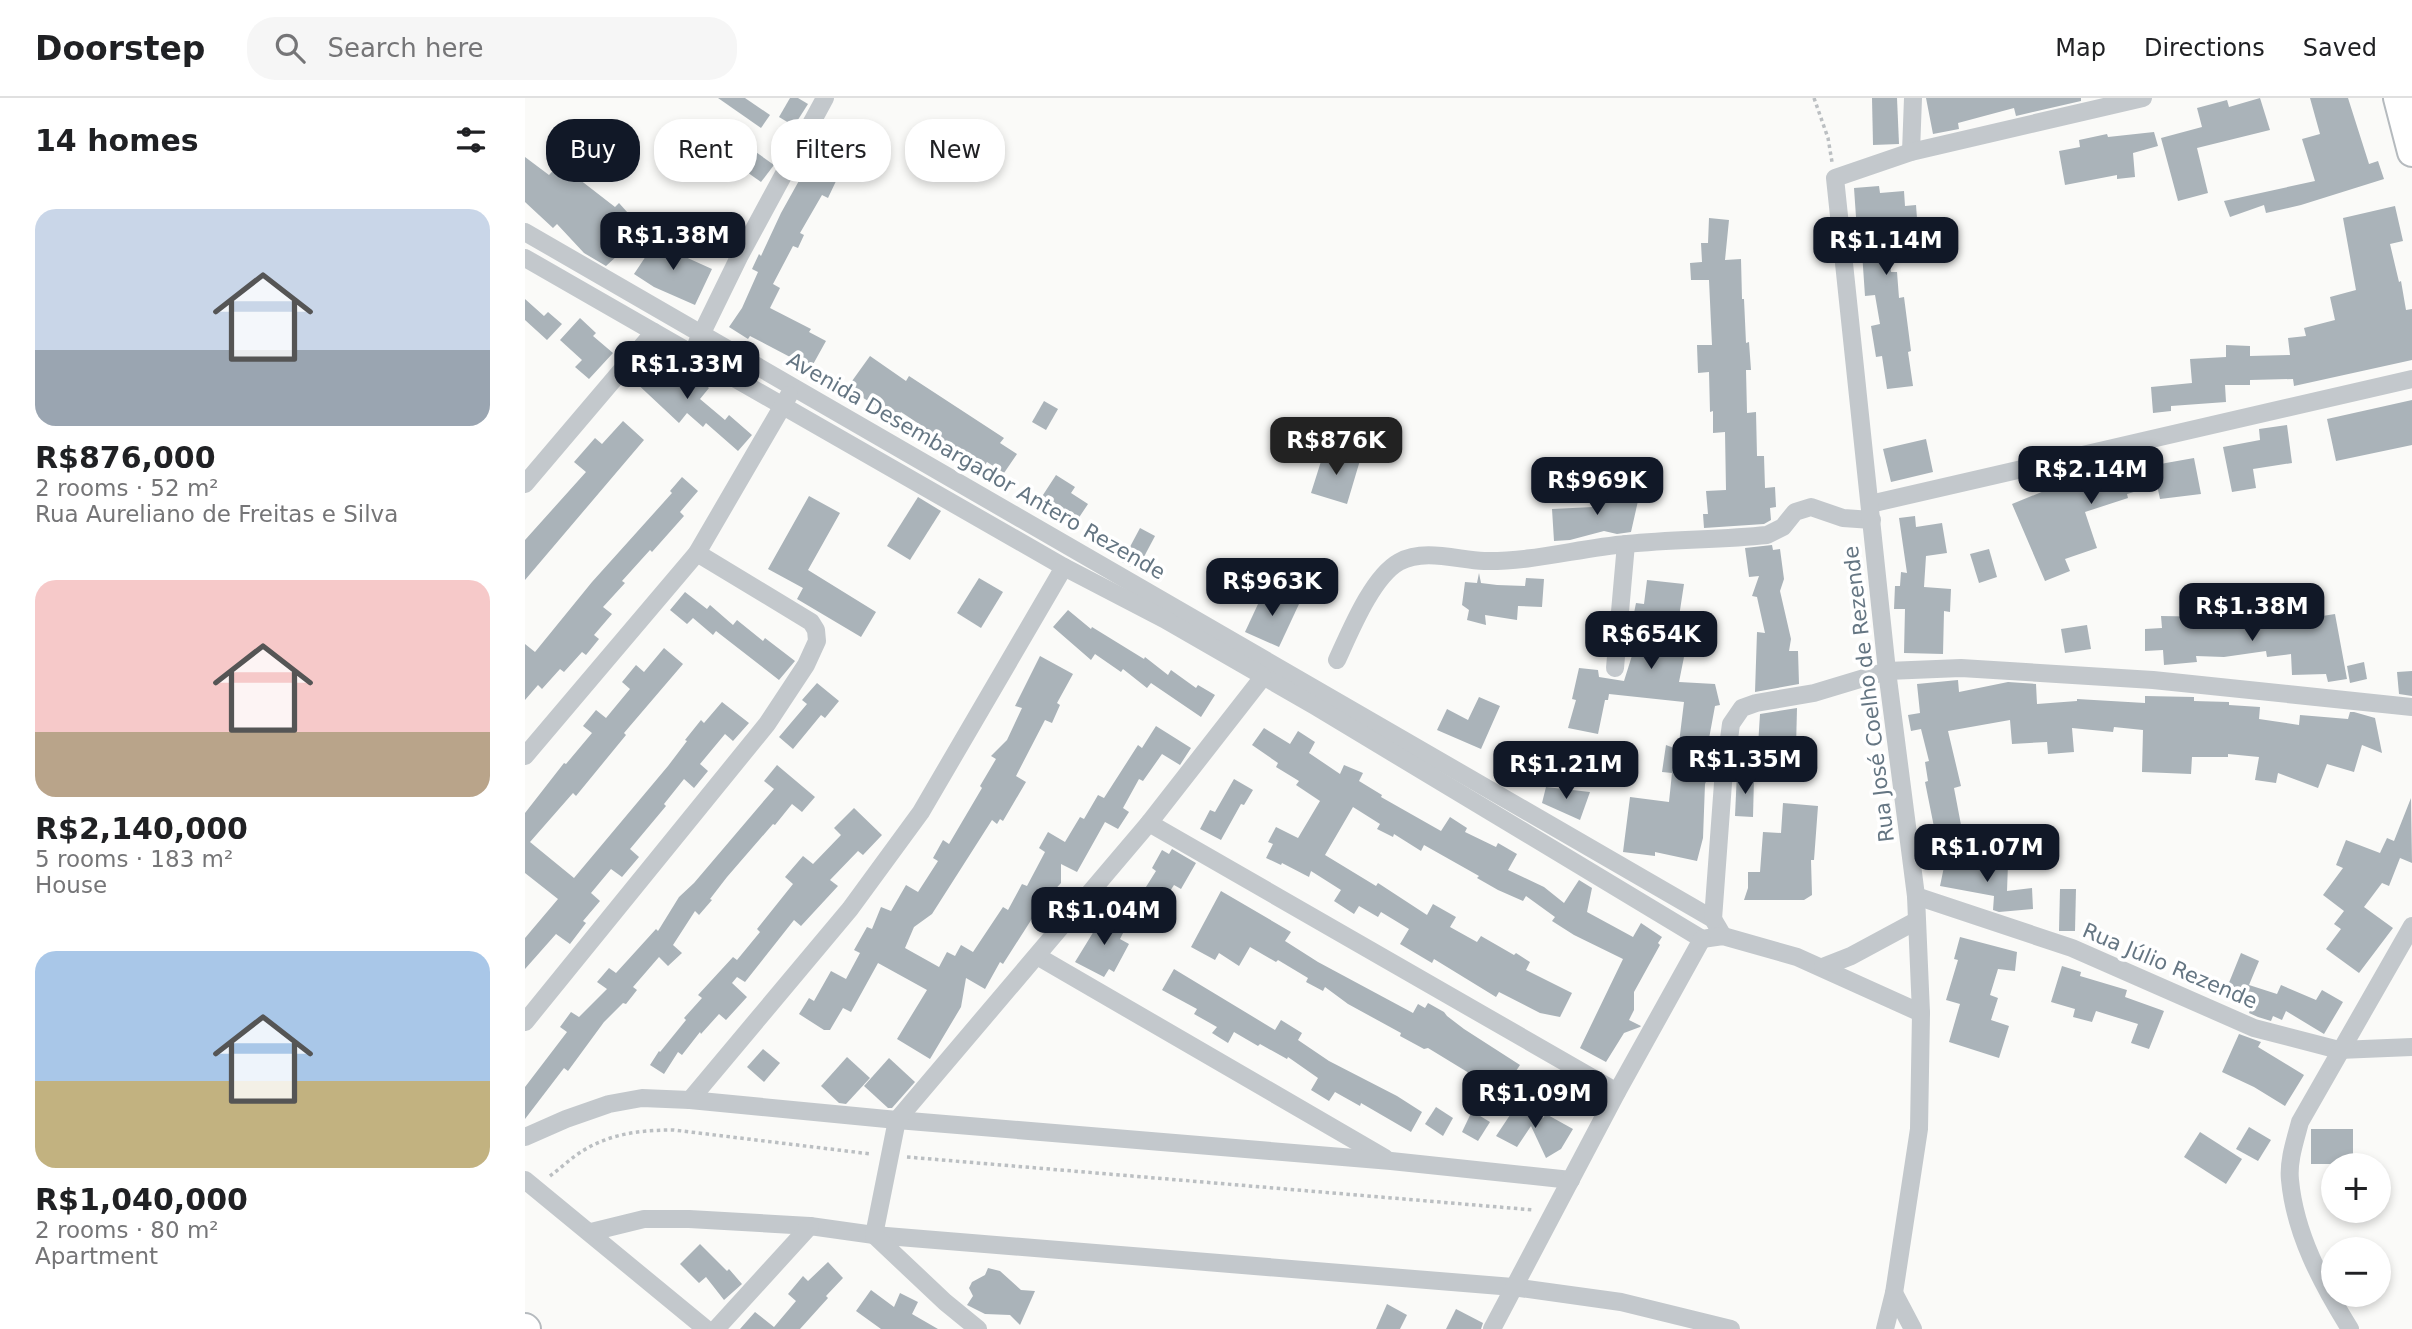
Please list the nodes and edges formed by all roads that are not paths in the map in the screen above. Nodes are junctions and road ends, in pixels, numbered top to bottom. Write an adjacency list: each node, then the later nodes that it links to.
1 (825, 98): 10 (street)
2 (1913, 98): 5 (street)
3 (2143, 98): 5 (street)
4 (2398, 98): 6 (main road)
5 (1911, 152): 18 (street, Rua José Coelho de Rezende)
6 (2412, 152)
7 (525, 232): 10 (street, Avenida Desembargador Antero Rezende)
8 (525, 258): 9 (street, Avenida Desembargador Antero Rezende)
9 (654, 332): 11 (street, Avenida Desembargador Antero Rezende); 15 (street)
10 (702, 334): 11 (street); 13 (street, Avenida Desembargador Antero Rezende)
11 (692, 354): 14 (street, Avenida Desembargador Antero Rezende)
12 (2412, 379): 18 (street)
13 (794, 386): 14 (street); 16 (street, Avenida Desembargador Antero Rezende)
14 (783, 405): 17 (street, Avenida Desembargador Antero Rezende); 20 (street)
15 (525, 484)
16 (963, 485): 17 (street); 22 (street, Avenida Desembargador Antero Rezende)
17 (953, 503): 21 (street, Avenida Desembargador Antero Rezende)
18 (1871, 512): 19 (street); 26 (street, Rua José Coelho de Rezende)
19 (1626, 544): 24 (street); 25 (street)
20 (697, 553): 29 (street); 42 (street)
21 (1064, 567): 22 (street, Avenida Desembargador Antero Rezende); 46 (street)
22 (1167, 613): 23 (street, Avenida Desembargador Antero Rezende)
23 (1227, 647): 27 (street, Avenida Desembargador Antero Rezende); 30 (street, Avenida Desembargador Antero Rezende)
24 (1337, 660)
25 (1615, 668)
26 (1887, 671): 28 (street); 33 (street, Rua José Coelho de Rezende); 34 (street)
27 (1263, 677): 31 (street); 32 (street, Avenida Desembargador Antero Rezende)
28 (2412, 707)
29 (525, 756)
30 (1539, 819): 32 (street); 34 (street, Avenida Desembargador Antero Rezende)
31 (1149, 823): 39 (street); 45 (street)
32 (1529, 835): 38 (street, Avenida Desembargador Antero Rezende)
33 (1916, 896): 35 (street, Rua José Coelho de Rezende); 44 (street, Rua Júlio Rezende)
34 (1713, 919): 37 (street, Avenida Desembargador Antero Rezende)
35 (1916, 921): 40 (street); 41 (street, Rua José Coelho de Rezende)
36 (2412, 926): 44 (street)
37 (1723, 936): 38 (street); 40 (street)
38 (1702, 939): 45 (street)
39 (1037, 956): 47 (street); 49 (street)
40 (1823, 967): 41 (street)
41 (1921, 1013): 56 (street, Rua José Coelho de Rezende)
42 (525, 1022)
43 (2412, 1047): 44 (street, Rua Júlio Rezende)
44 (2339, 1050): 64 (street)
45 (1617, 1092): 50 (street)
46 (690, 1100): 47 (street); 48 (street)
47 (897, 1120): 49 (street); 54 (street)
48 (525, 1137)
49 (1391, 1161): 50 (street)
50 (1571, 1180): 55 (street)
51 (528, 1189): 53 (street)
52 (810, 1226): 53 (street); 54 (street); 58 (street)
53 (591, 1232): 57 (street)
54 (874, 1235): 55 (street); 59 (street)
55 (1513, 1287): 60 (street); 61 (street)
56 (1894, 1293): 62 (street, Rua José Coelho de Rezende); 63 (street)
57 (706, 1329)
58 (716, 1329)
59 (978, 1329)
60 (1492, 1329)
61 (1731, 1329)
62 (1885, 1329)
63 (1913, 1329)
64 (2350, 1329)

